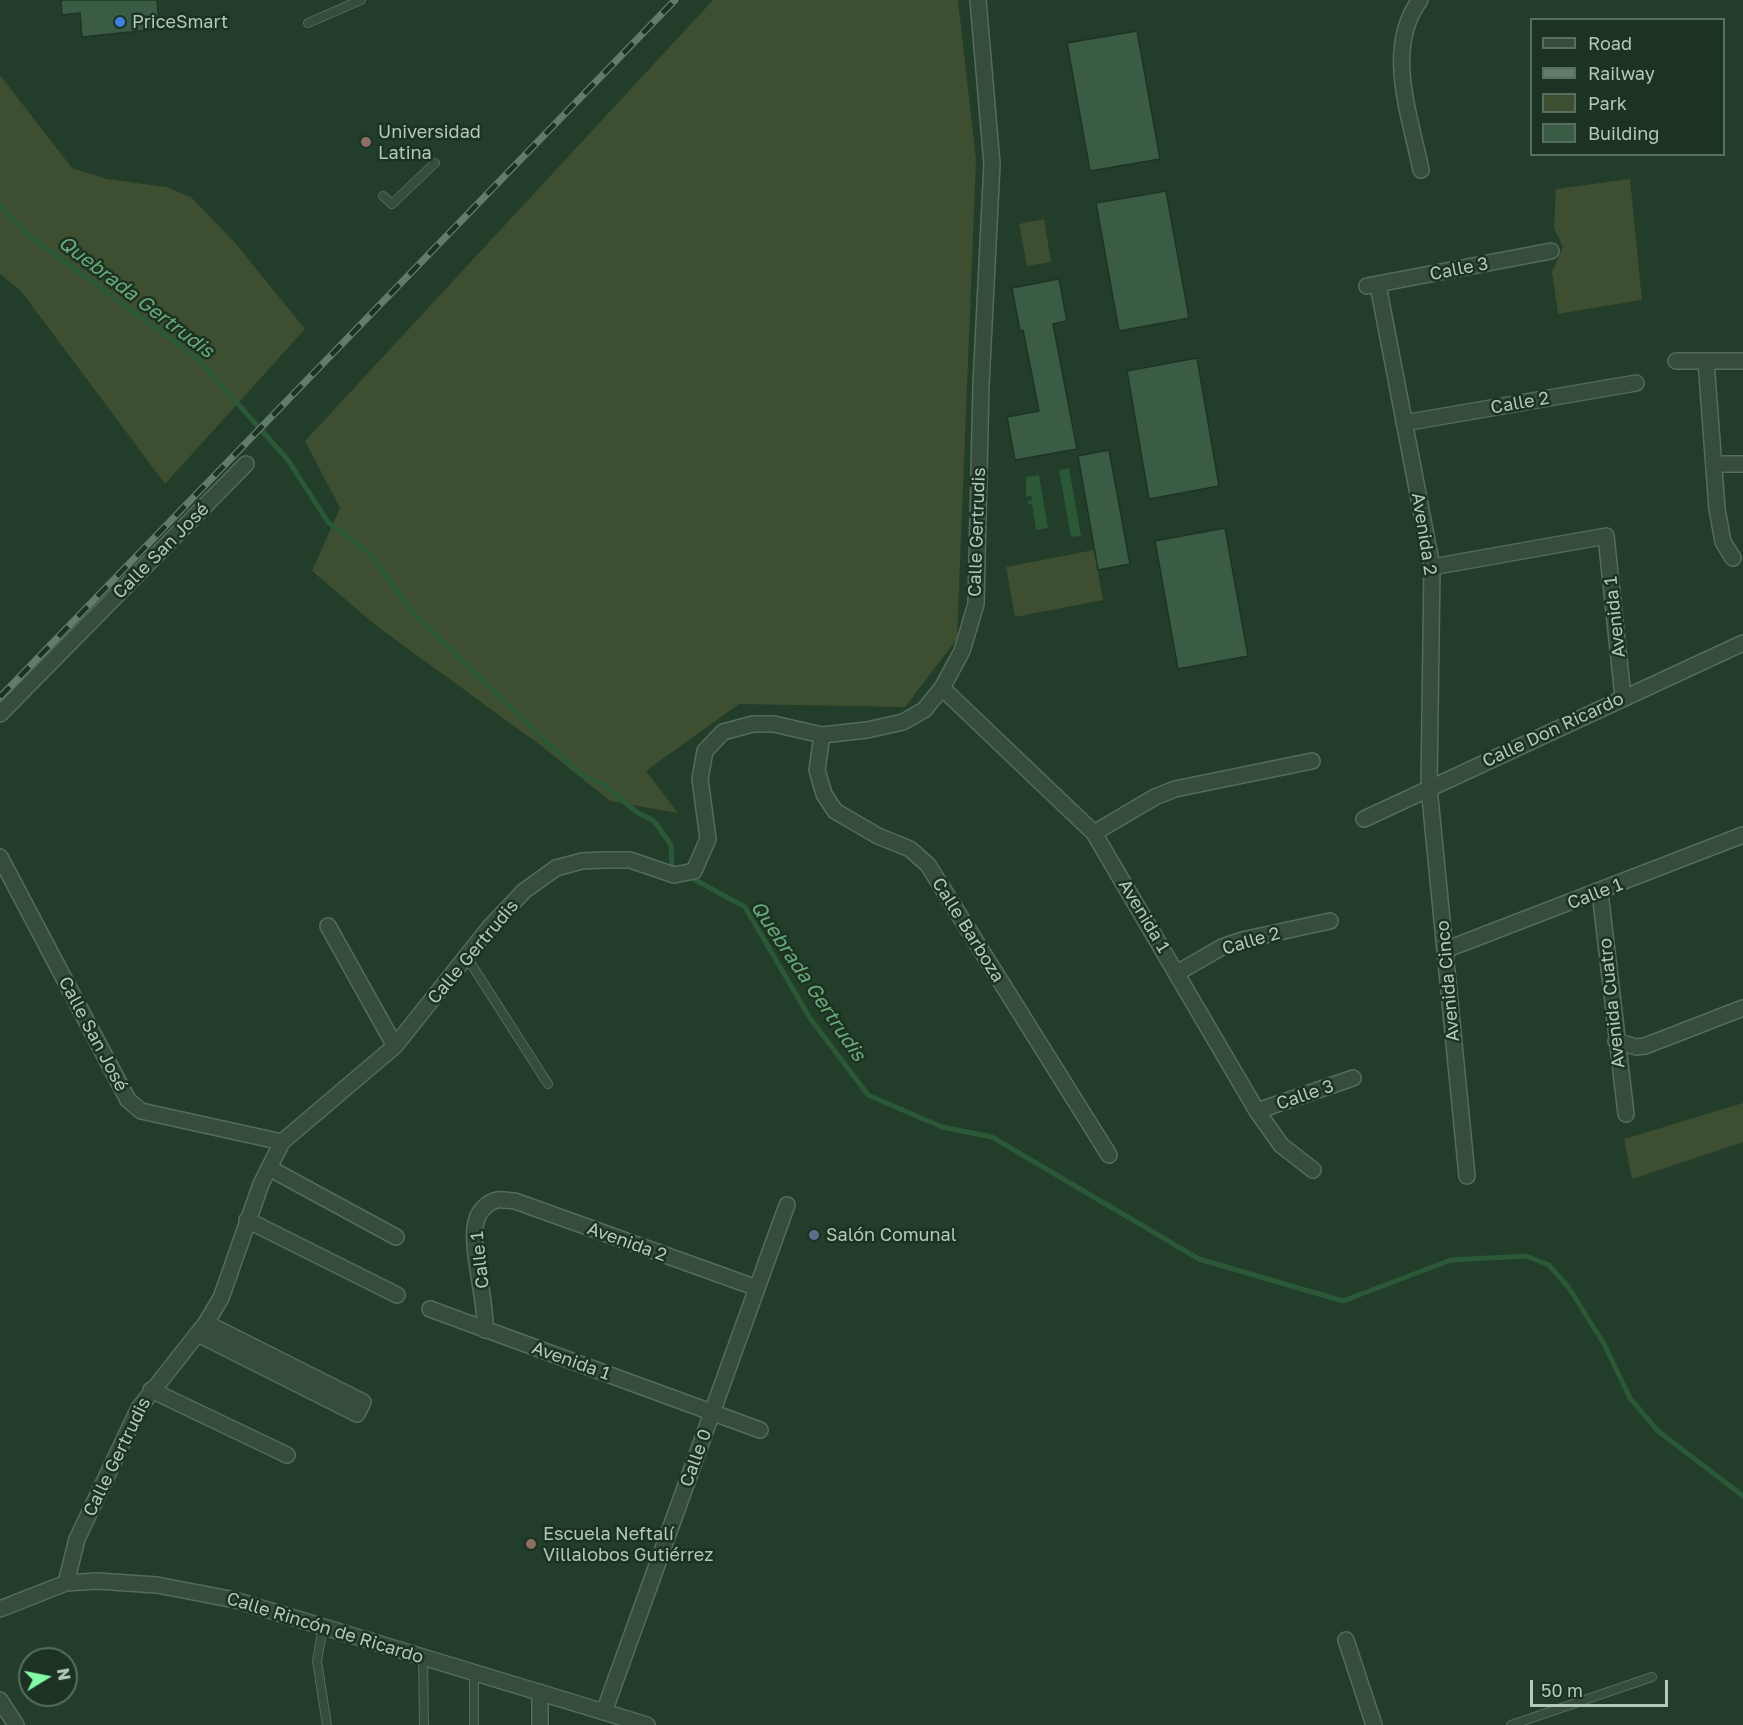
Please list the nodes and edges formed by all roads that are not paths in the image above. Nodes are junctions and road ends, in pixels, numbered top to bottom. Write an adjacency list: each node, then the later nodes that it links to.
1 (361, 0): 4 (lane)
2 (978, 0): 21 (street, Calle Gertrudis)
3 (1420, 0): 6 (street)
4 (308, 23)
5 (435, 163): 7 (lane)
6 (1421, 170)
7 (384, 196)
8 (1551, 251): 9 (street, Calle 3)
9 (1373, 286): 14 (street, Avenida 2)
10 (1676, 361): 11 (street)
11 (1706, 361): 12 (street); 16 (street)
12 (1743, 361)
13 (1636, 383): 14 (street, Calle 2)
14 (1404, 423): 19 (street, Avenida 2)
15 (246, 464): 23 (street, Calle San José)
16 (1714, 464): 17 (street); 18 (street)
17 (1743, 464)
18 (1732, 558)
19 (1432, 567): 22 (street, Avenida 1); 26 (street, Avenida 2)
20 (1743, 643): 22 (street, Calle Don Ricardo)
21 (942, 688): 24 (street, Calle Gertrudis); 28 (street, Avenida 1)
22 (1623, 697): 26 (street, Calle Don Ricardo)
23 (0, 714)
24 (822, 735): 35 (street, Calle Gertrudis); 45 (street, Calle Barboza)
25 (1312, 761): 28 (street)
26 (1429, 787): 27 (street, Calle Don Ricardo); 34 (street, Avenida Cinco)
27 (1364, 819)
28 (1094, 833): 36 (street, Avenida 1)
29 (1743, 835): 31 (street, Calle 1)
30 (0, 857): 44 (street, Calle San José)
31 (1600, 892): 34 (street, Calle 1); 38 (street, Avenida Cuatro)
32 (1330, 921): 36 (street, Calle 2)
33 (328, 926): 39 (street)
34 (1446, 950): 48 (street, Avenida Cinco)
35 (466, 956): 39 (street, Calle Gertrudis); 41 (lane)
36 (1177, 973): 42 (street, Avenida 1)
37 (1743, 1008): 38 (street)
38 (1616, 1041): 43 (street, Avenida Cuatro)
39 (396, 1046): 44 (street, Calle Gertrudis)
40 (1353, 1078): 42 (street, Calle 3)
41 (548, 1084)
42 (1257, 1111): 47 (street, Avenida 1)
43 (1626, 1114)
44 (282, 1142): 46 (street, Calle Gertrudis)
45 (1110, 1155)
46 (268, 1168): 51 (street, Calle Gertrudis); 52 (street)
47 (1313, 1170)
48 (1467, 1176)
49 (497, 1200): 53 (street, Avenida 2); 57 (street, Calle 1)
50 (787, 1205): 53 (street, Calle 0)
51 (247, 1220): 54 (street); 56 (street, Calle Gertrudis)
52 (396, 1237)
53 (757, 1288): 59 (street, Calle 0)
54 (397, 1295)
55 (430, 1309): 57 (street, Avenida 1)
56 (202, 1328): 56 (street); 58 (street, Calle Gertrudis)
57 (485, 1330): 59 (street, Avenida 1)
58 (151, 1390): 61 (street); 62 (street, Calle Gertrudis)
59 (713, 1413): 60 (street, Avenida 1); 71 (street, Calle 0)
60 (760, 1430)
61 (287, 1455)
62 (66, 1583): 63 (street, Calle Rincón de Ricardo); 64 (street, Calle Rincón de Ricardo)
63 (0, 1609)
64 (323, 1627): 66 (street, Calle Rincón de Ricardo); 73 (lane)
65 (1346, 1640): 78 (street)
66 (423, 1658): 67 (street, Calle Rincón de Ricardo); 74 (lane)
67 (474, 1673): 69 (street, Calle Rincón de Ricardo); 75 (lane)
68 (1652, 1677): 79 (lane)
69 (540, 1692): 71 (street, Calle Rincón de Ricardo); 76 (street)
70 (0, 1700): 72 (street)
71 (604, 1712): 77 (street, Calle Rincón de Ricardo)
72 (16, 1725)
73 (327, 1725)
74 (424, 1725)
75 (474, 1725)
76 (540, 1725)
77 (647, 1725)
78 (1374, 1725)
79 (1511, 1725)

